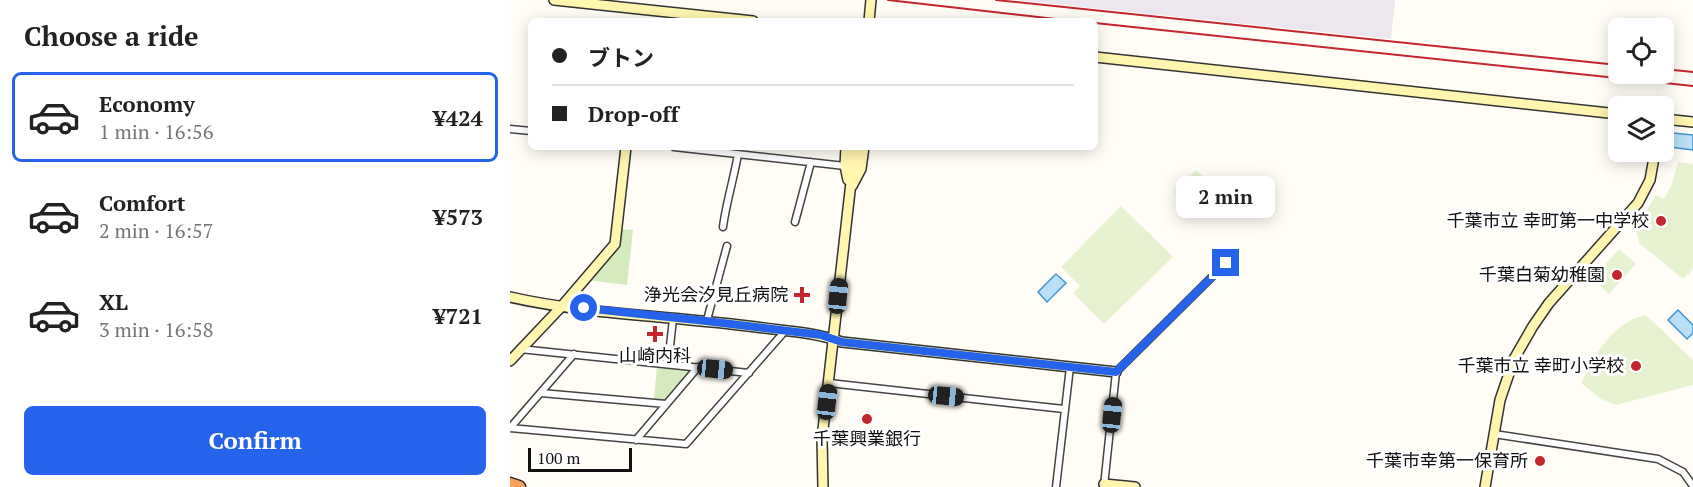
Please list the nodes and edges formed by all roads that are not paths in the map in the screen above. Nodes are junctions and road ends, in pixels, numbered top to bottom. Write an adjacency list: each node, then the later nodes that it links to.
1 (554, 0): 3 (street)
2 (871, 0): 6 (street)
3 (640, 10): 4 (street); 5 (street)
4 (639, 18)
5 (691, 18)
6 (869, 18)
7 (1098, 57): 8 (street)
8 (1608, 113)
9 (1674, 120): 10 (street)
10 (1693, 122)
11 (510, 129): 12 (street)
12 (528, 131)
13 (626, 150): 27 (street)
14 (701, 150): 17 (street)
15 (854, 150): 20 (street)
16 (855, 150): 21 (street)
17 (738, 154): 18 (street); 23 (street)
18 (811, 162): 20 (street); 22 (street)
19 (1653, 162): 45 (street)
20 (846, 166): 21 (street)
21 (851, 188): 31 (street)
22 (795, 222)
23 (723, 227)
24 (727, 246): 29 (street)
25 (1226, 263): 38 (street)
26 (510, 297): 27 (street)
27 (562, 306): 28 (street); 32 (street)
28 (673, 319): 29 (street); 35 (street)
29 (706, 321): 30 (street)
30 (785, 331): 31 (street); 39 (street)
31 (834, 339): 37 (street); 40 (street)
32 (520, 349): 33 (street); 34 (street)
33 (574, 354): 35 (street); 41 (street)
34 (510, 361)
35 (668, 364): 36 (street)
36 (698, 367): 39 (street); 42 (street)
37 (1070, 367): 38 (street); 43 (street)
38 (1116, 372): 48 (street)
39 (749, 373): 46 (street)
40 (829, 383): 43 (street); 52 (street)
41 (542, 393): 42 (street); 44 (street)
42 (666, 404): 46 (street)
43 (1064, 409): 53 (street)
44 (510, 428): 46 (street)
45 (1494, 434): 49 (street); 50 (street)
46 (636, 440)
47 (510, 484): 51 (highway)
48 (1104, 485): 54 (street)
49 (1488, 485)
50 (1693, 486)
51 (519, 487)
52 (823, 487)
53 (1056, 487)
54 (1135, 487)

